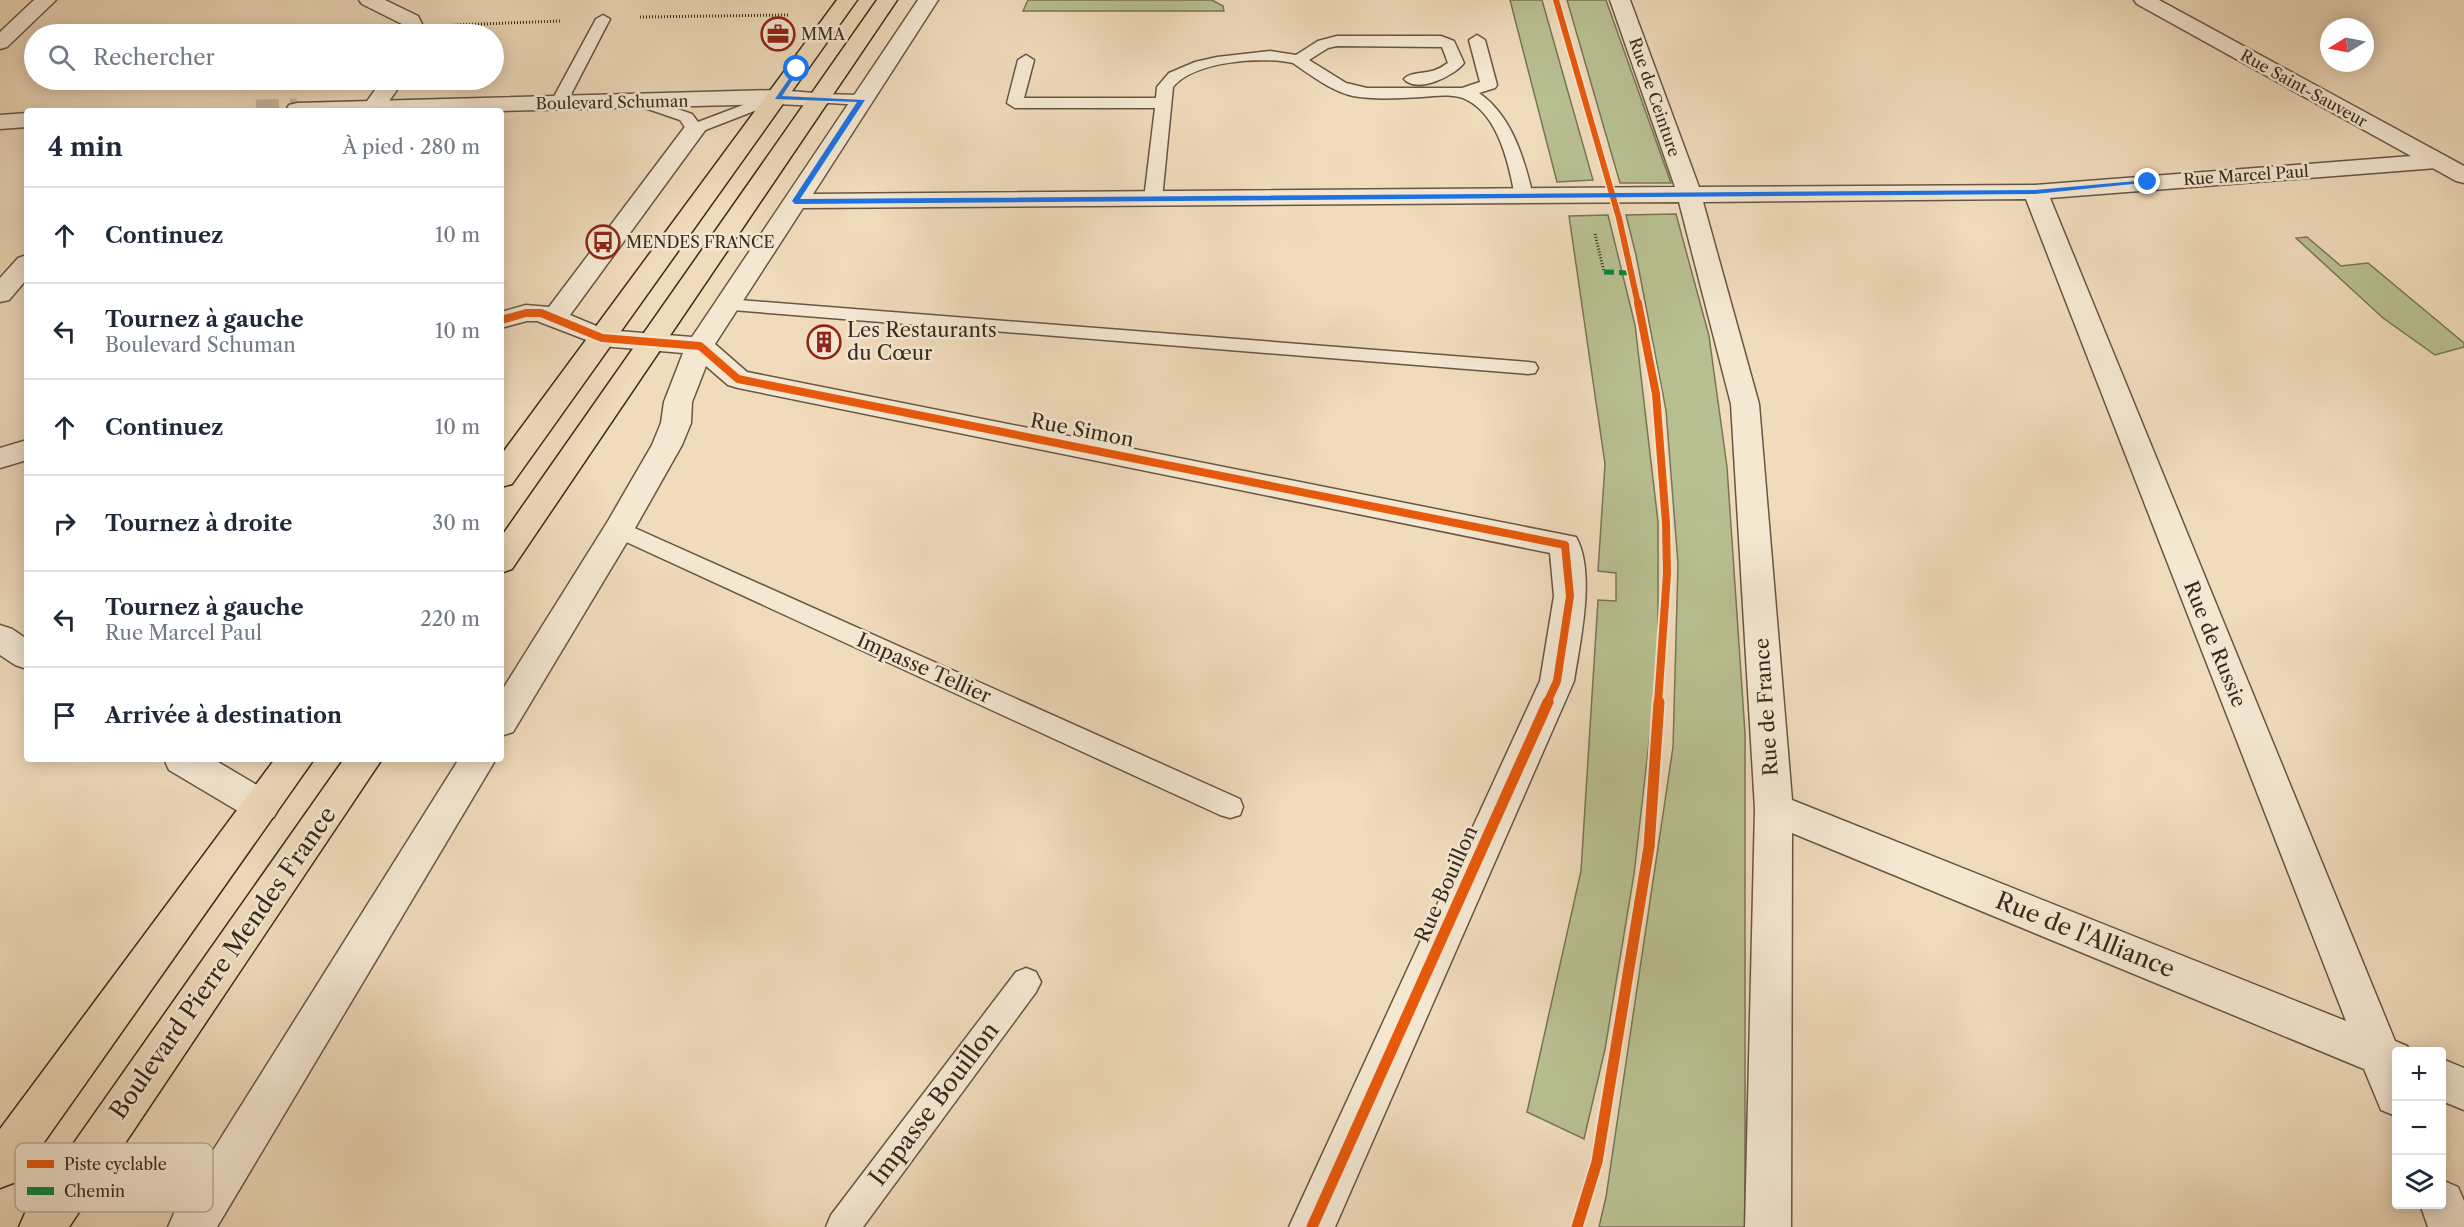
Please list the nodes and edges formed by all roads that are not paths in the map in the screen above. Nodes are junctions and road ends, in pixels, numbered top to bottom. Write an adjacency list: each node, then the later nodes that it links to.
1 (46, 0): 11 (street)
2 (369, 0): 9 (street)
3 (847, 0): 17 (main road)
4 (887, 0): 18 (main road)
5 (928, 0): 19 (street)
6 (1620, 0): 31 (street, Rue de Ceinture)
7 (2144, 0): 28 (street, Rue Saint-Sauveur)
8 (603, 20): 22 (lane)
9 (413, 24)
10 (1478, 40): 16 (lane)
11 (0, 43)
12 (1026, 60): 21 (lane)
13 (1298, 60): 14 (lane); 14 (lane); 21 (lane)
14 (1331, 79): 16 (lane)
15 (386, 90): 23 (street)
16 (1464, 92): 32 (lane)
17 (777, 97): 18 (street, Boulevard Schuman); 20 (street, Boulevard Schuman); 27 (lane); 40 (main road)
18 (819, 99): 19 (lane); 41 (main road)
19 (862, 100): 34 (street)
20 (642, 102): 22 (street, Boulevard Schuman); 27 (lane)
21 (1163, 103): 33 (lane)
22 (558, 104): 24 (street, Boulevard Schuman)
23 (373, 108)
24 (409, 108)
25 (24, 120): 26 (street)
26 (0, 122)
27 (695, 129): 38 (street)
28 (2437, 161): 29 (street, Rue Saint-Sauveur); 30 (street, Rue Marcel Paul)
29 (2464, 176)
30 (2035, 192): 31 (street, Rue Marcel Paul); 61 (street, Rue de Russie)
31 (1689, 194): 32 (street, Rue Marcel Paul); 59 (street, Rue de France)
32 (1524, 196): 33 (street, Rue Marcel Paul)
33 (1153, 199): 34 (street, Rue Marcel Paul)
34 (795, 201): 37 (street)
35 (24, 266): 36 (street)
36 (0, 294)
37 (727, 305): 42 (street); 43 (lane)
38 (554, 318): 39 (street); 40 (street)
39 (504, 319)
40 (602, 338): 41 (street); 46 (main road)
41 (653, 341): 42 (street); 49 (main road)
42 (700, 346): 47 (street); 48 (street, Rue Simon)
43 (1528, 368)
44 (24, 451): 45 (street)
45 (0, 458)
46 (504, 473)
47 (619, 529): 52 (street); 58 (lane, Impasse Tellier)
48 (1565, 545): 76 (street, Rue Bouillon)
49 (504, 557)
50 (0, 638): 51 (street)
51 (24, 654)
52 (504, 717)
53 (187, 762): 57 (street)
54 (294, 762): 57 (main road)
55 (362, 762): 66 (main road, Boulevard Pierre Mendes France)
56 (476, 762): 69 (street)
57 (261, 806): 65 (main road)
58 (1230, 807)
59 (1774, 809): 61 (street, Rue de l'Alliance); 77 (street, Rue de France)
60 (1026, 982): 75 (lane, Impasse Bouillon)
61 (2388, 1058): 62 (street, Rue de Russie)
62 (2392, 1074)
63 (2446, 1082): 64 (street)
64 (2464, 1089)
65 (17, 1143)
66 (100, 1143)
67 (15, 1145): 68 (main road)
68 (0, 1166)
69 (213, 1191)
70 (2444, 1209): 78 (street)
71 (52, 1212): 73 (main road, Boulevard Pierre Mendes France)
72 (200, 1212): 74 (street)
73 (42, 1227)
74 (191, 1227)
75 (843, 1227)
76 (1312, 1227)
77 (1768, 1227)
78 (2451, 1227)

